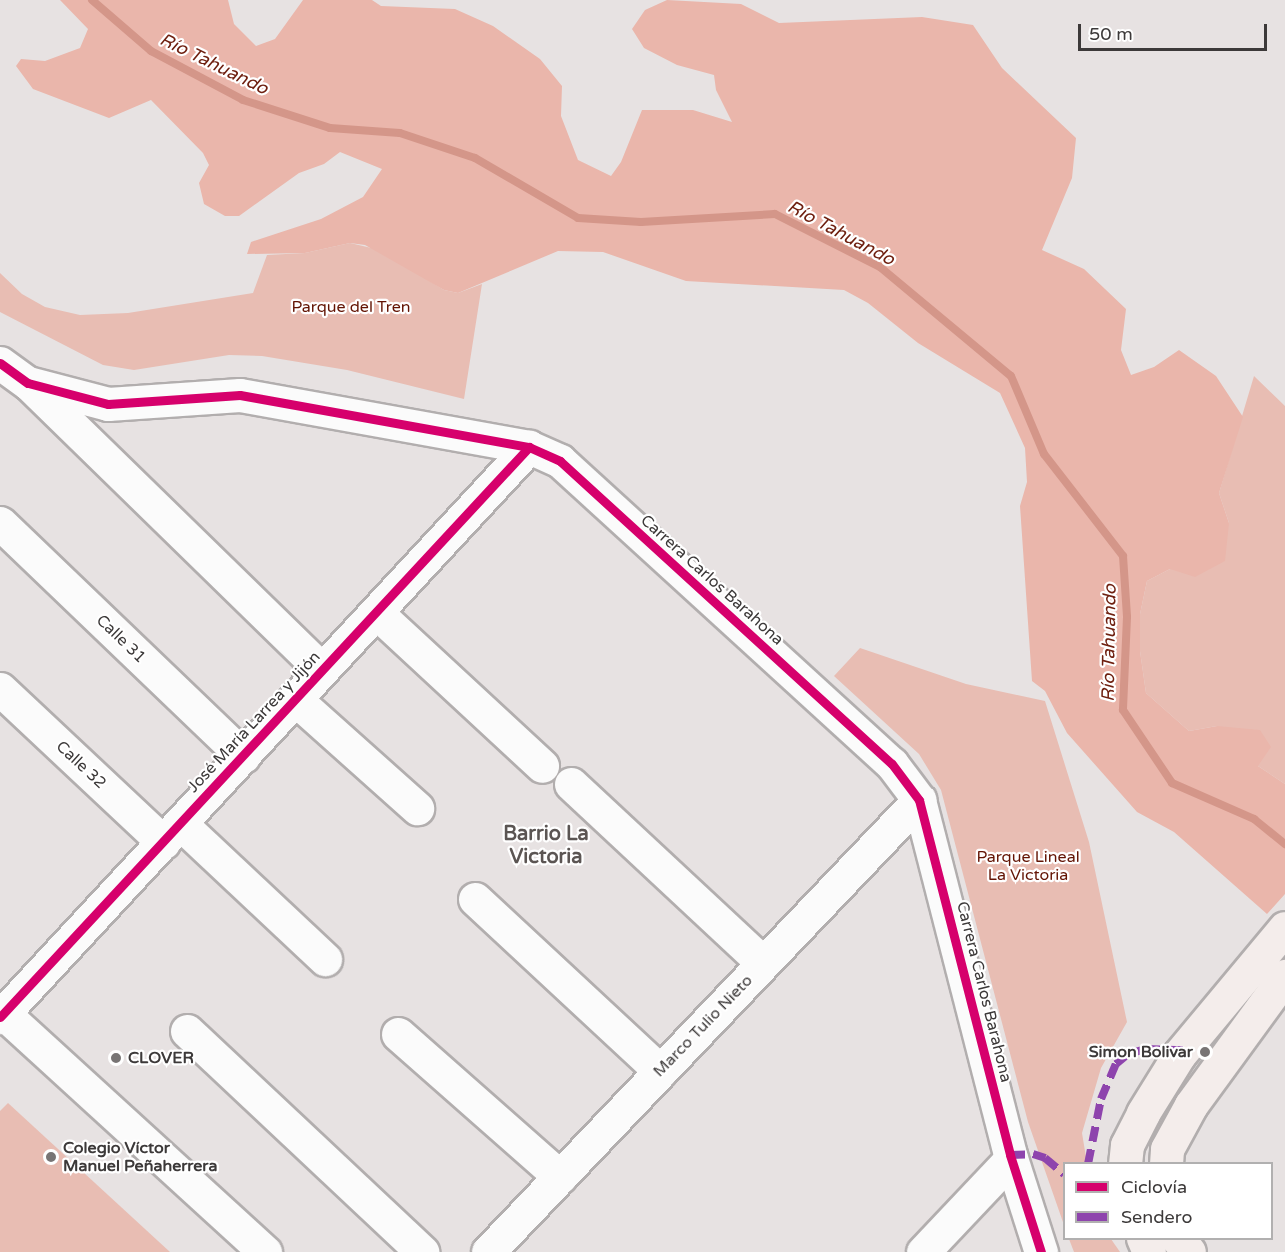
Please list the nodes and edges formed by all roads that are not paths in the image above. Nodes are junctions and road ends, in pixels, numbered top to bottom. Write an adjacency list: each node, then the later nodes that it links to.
1 (0, 363): 2 (street, Carrera Carlos Barahona)
2 (28, 383): 3 (street, Carrera Carlos Barahona); 6 (street)
3 (529, 447): 5 (street, José María Larrea y Jijón); 12 (street, Carrera Carlos Barahona)
4 (0, 523): 9 (street, Calle 31)
5 (377, 613): 6 (street, José María Larrea y Jijón); 10 (street)
6 (322, 670): 8 (street, José María Larrea y Jijón)
7 (0, 689): 14 (street, Calle 32)
8 (295, 699): 9 (street, José María Larrea y Jijón); 13 (street)
9 (243, 756): 14 (street, José María Larrea y Jijón)
10 (542, 766)
11 (572, 784): 18 (street)
12 (919, 800): 18 (street, Marco Tulio Nieto); 24 (street, Carrera Carlos Barahona)
13 (417, 808)
14 (171, 832): 17 (street, Calle 32); 20 (street, José María Larrea y Jijón)
15 (475, 899): 23 (street)
16 (1283, 931): 25 (main road)
17 (325, 959)
18 (763, 963): 23 (street, Marco Tulio Nieto)
19 (1285, 976): 26 (main road)
20 (1, 1013): 29 (street)
21 (187, 1031): 30 (street)
22 (398, 1034): 27 (street)
23 (660, 1071): 27 (street, Marco Tulio Nieto)
24 (1011, 1159): 32 (street); 33 (street, Carrera Carlos Barahona)
25 (1125, 1162)
26 (1166, 1162)
27 (560, 1177): 31 (street, Marco Tulio Nieto)
28 (1178, 1240): 34 (main road)
29 (265, 1252)
30 (422, 1252)
31 (488, 1252)
32 (923, 1252)
33 (1041, 1252)
34 (1189, 1252)

